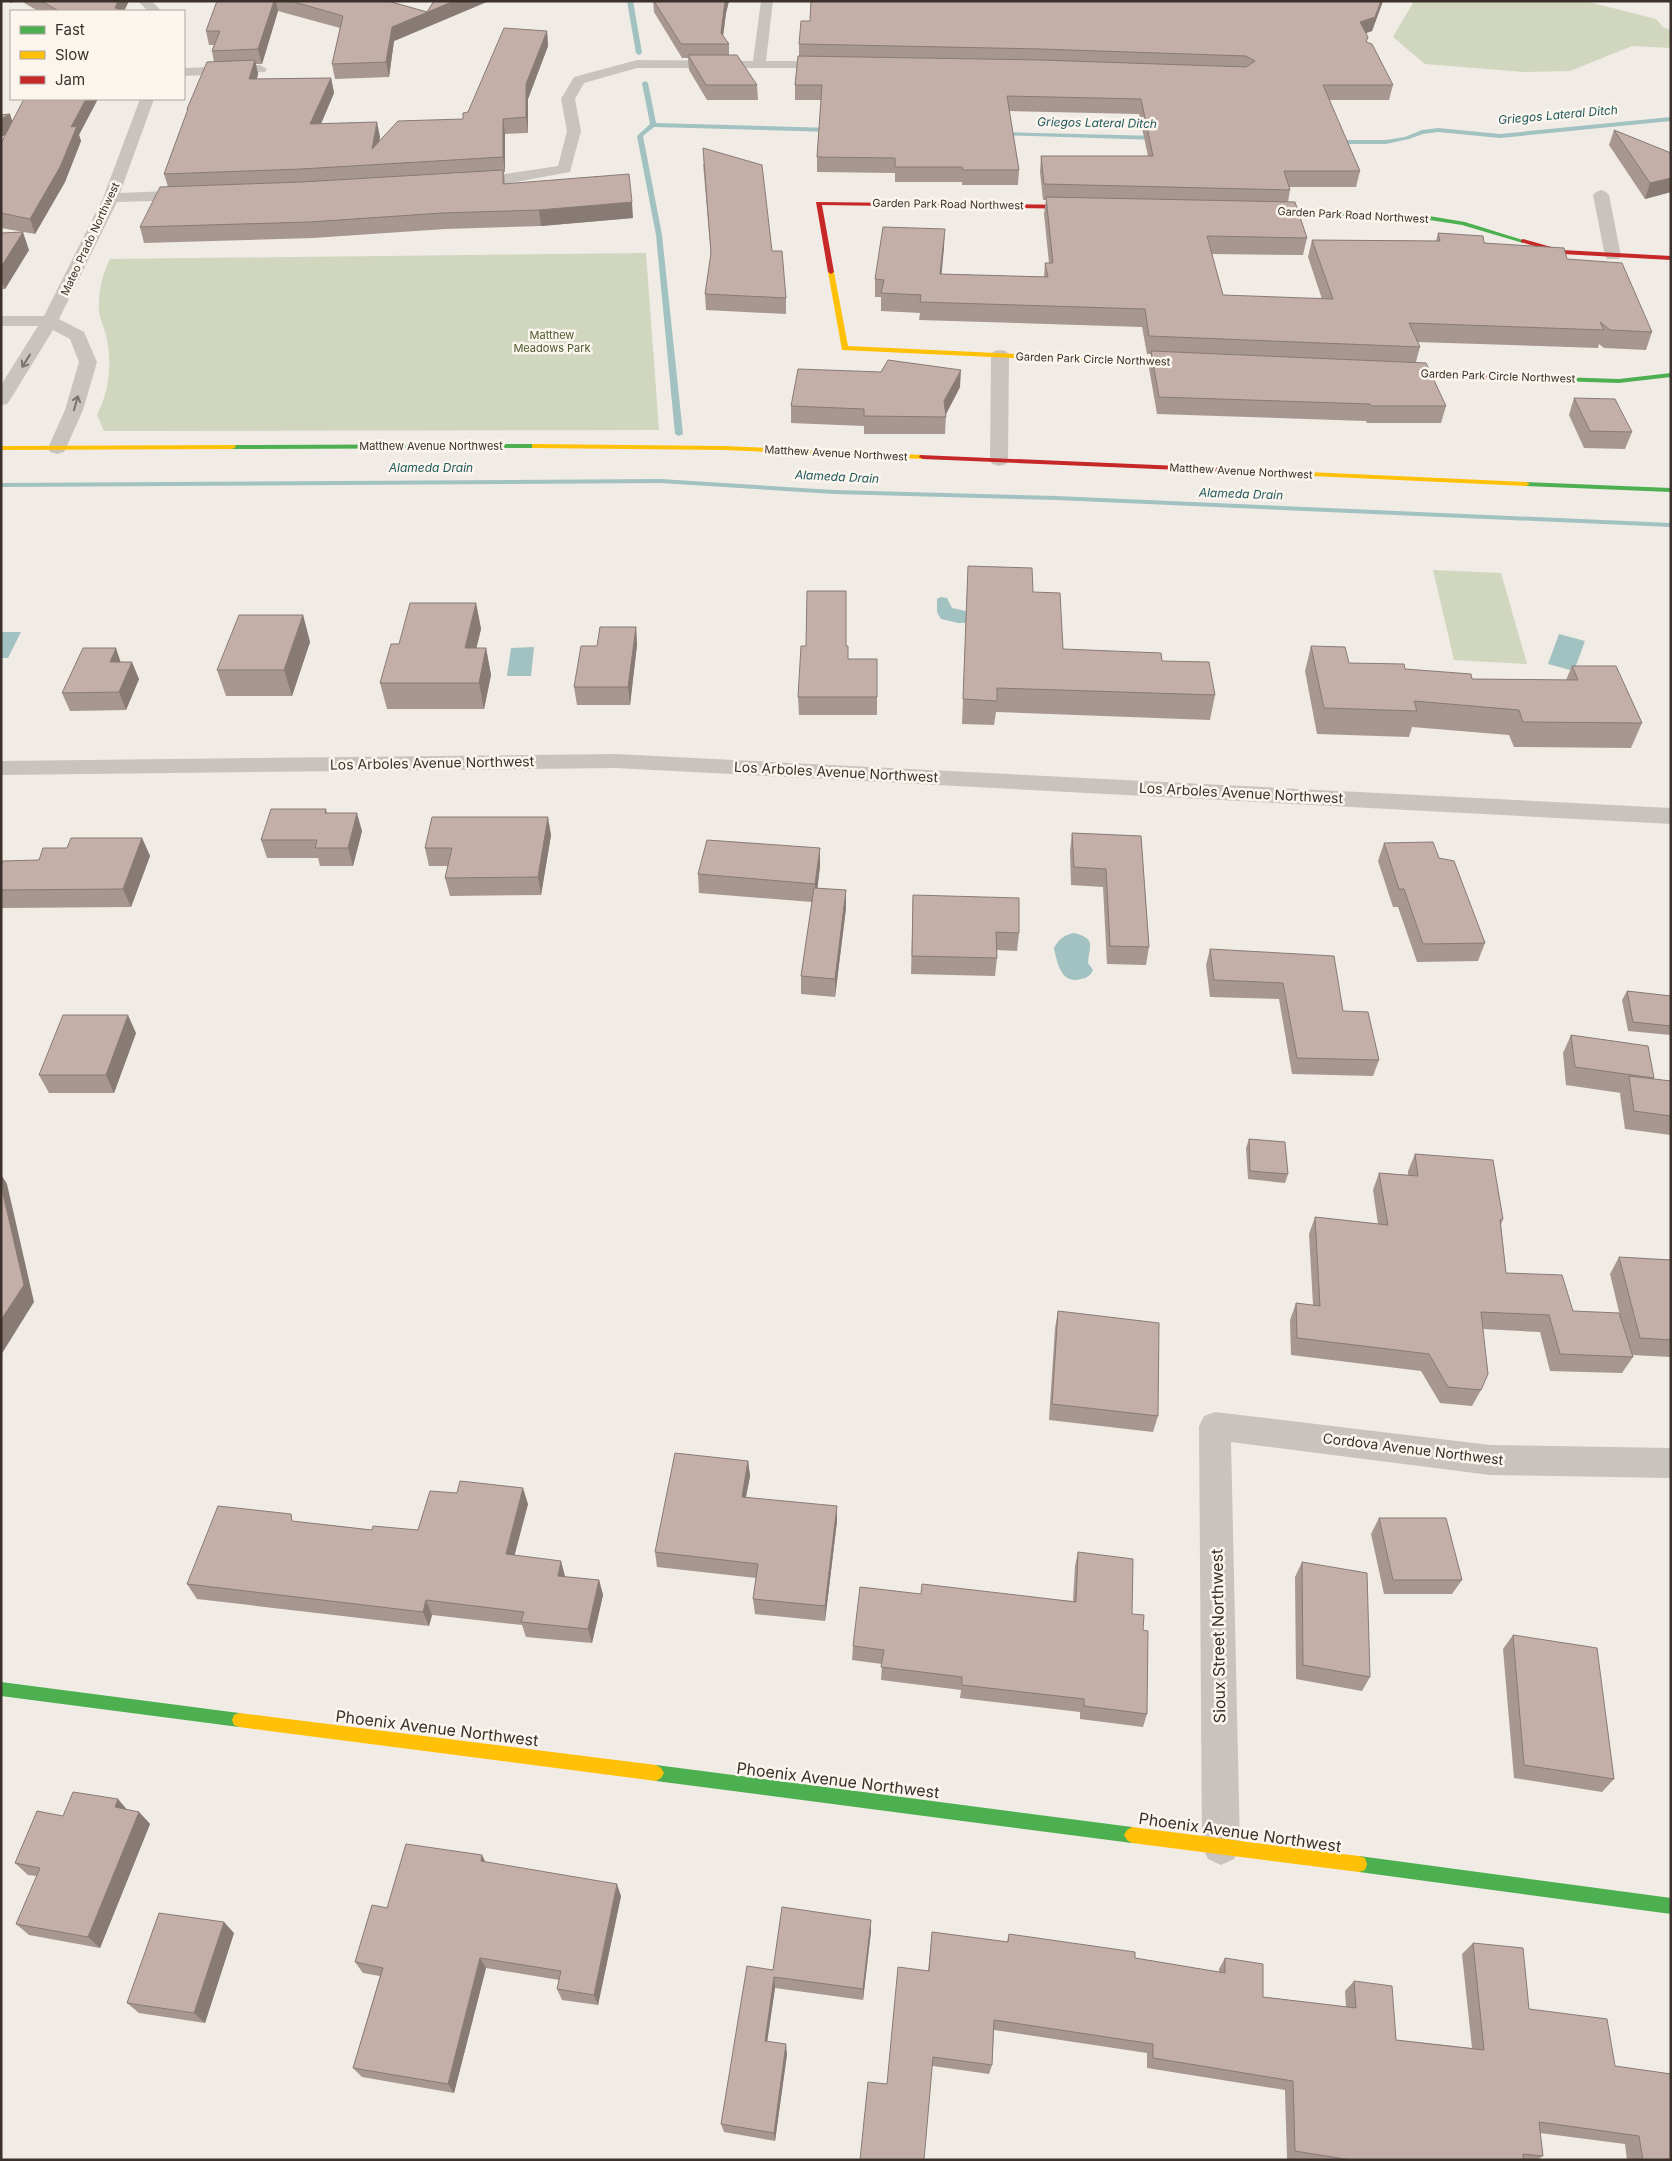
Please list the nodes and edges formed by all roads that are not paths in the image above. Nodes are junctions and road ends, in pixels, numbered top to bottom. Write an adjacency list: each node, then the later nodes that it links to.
1 (144, 1): 3 (street)
2 (767, 1): 4 (street)
3 (154, 10)
4 (759, 64): 5 (street); 9 (street)
5 (846, 65)
6 (260, 69): 7 (street)
7 (185, 72)
8 (147, 100): 12 (street, Mateo Prado Northwest)
9 (457, 182)
10 (208, 194): 12 (street)
11 (1601, 195): 16 (street)
12 (112, 198): 19 (street, Mateo Prado Northwest)
13 (851, 202): 14 (street, Garden Park Road Northwest); 20 (street, Garden Park Circle Northwest)
14 (1090, 207)
15 (1249, 211): 16 (street, Garden Park Road Northwest)
16 (1613, 256): 17 (street, Garden Park Road Northwest)
17 (1671, 258)
18 (1, 321): 19 (street)
19 (50, 321): 24 (street, Mateo Prado Northwest, one-way to 24); 26 (street, one-way to 19)
20 (1000, 355): 21 (street, Garden Park Circle Northwest); 27 (street)
21 (1197, 364)
22 (1385, 372): 23 (street, Garden Park Circle Northwest)
23 (1671, 375)
24 (1, 400)
25 (1, 448): 26 (street, Matthew Avenue Northwest)
26 (58, 448): 27 (street, Matthew Avenue Northwest)
27 (999, 460): 28 (street, Matthew Avenue Northwest)
28 (1671, 490)
29 (1, 768): 30 (street, Los Arboles Avenue Northwest)
30 (1671, 816)
31 (1215, 1426): 32 (street, Cordova Avenue Northwest); 34 (street, Sioux Street Northwest)
32 (1671, 1463)
33 (1, 1689): 34 (street, Phoenix Avenue Northwest)
34 (1221, 1846): 35 (street, Phoenix Avenue Northwest)
35 (1671, 1906)

